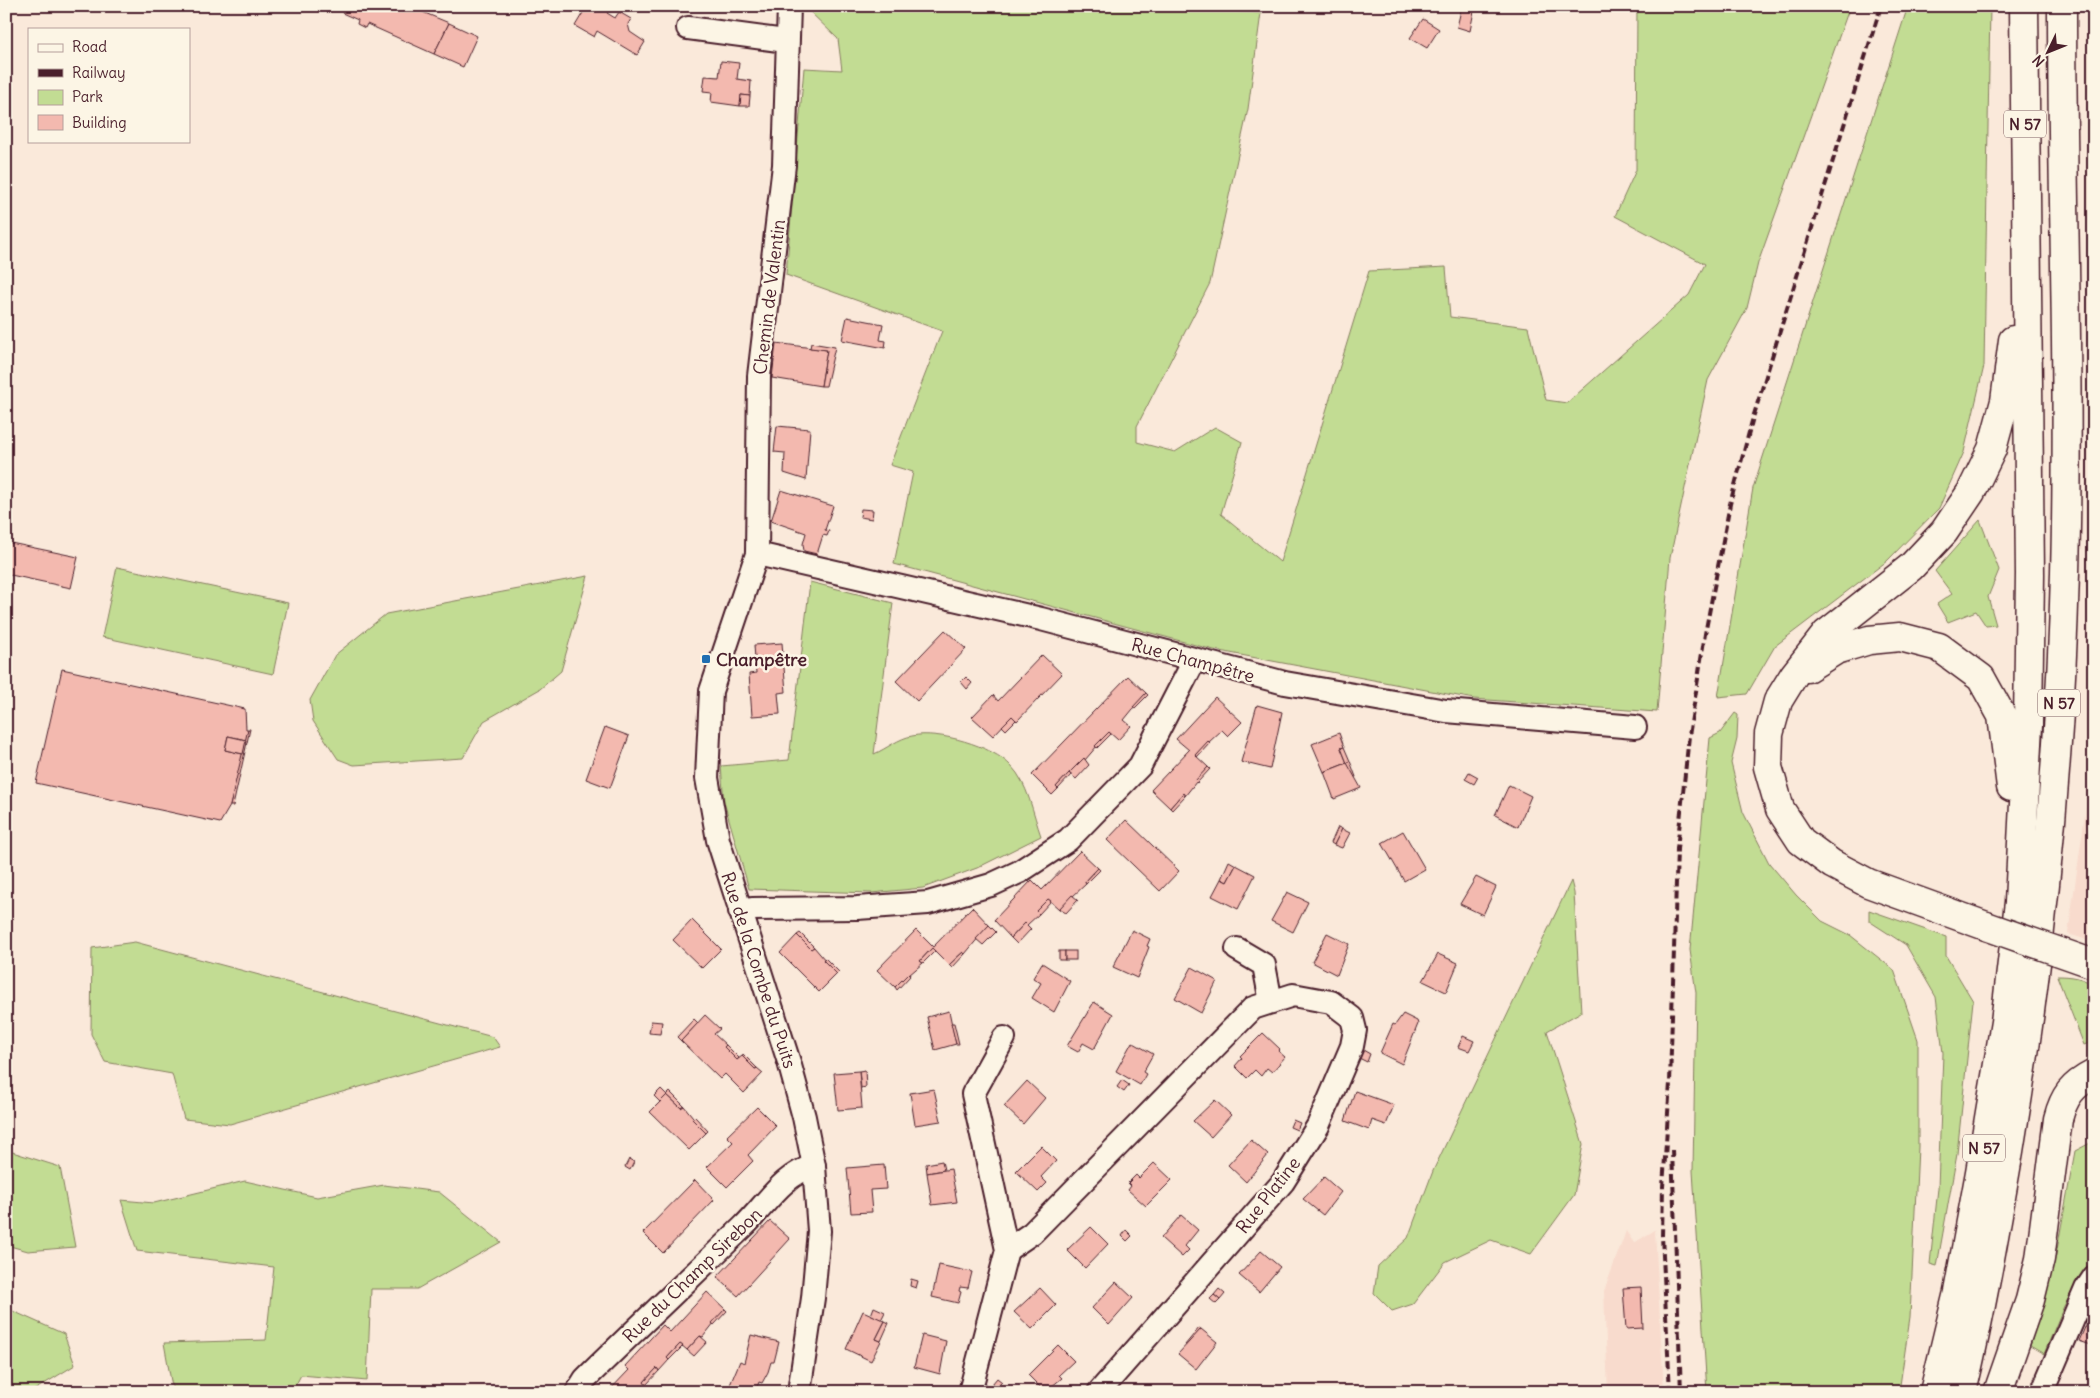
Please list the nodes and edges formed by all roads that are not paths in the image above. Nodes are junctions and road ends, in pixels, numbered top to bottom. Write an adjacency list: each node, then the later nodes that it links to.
1 (789, 6): 5 (street, Chemin de Valentin)
2 (2024, 6): 6 (highway, N 57)
3 (2062, 6): 26 (highway, N 57)
4 (688, 28): 5 (street)
5 (786, 41): 7 (street, Chemin de Valentin)
6 (2027, 242): 9 (highway); 11 (highway, N 57)
7 (757, 554): 8 (street, Rue Champêtre); 12 (street, Rue de la Combe du Puits)
8 (1194, 660): 10 (street, Rue Champêtre); 12 (street)
9 (1794, 675): 11 (highway); 14 (highway, bridge)
10 (1634, 726)
11 (2019, 902): 25 (highway, N 57)
12 (740, 911): 18 (street, Rue de la Combe du Puits)
13 (1237, 949): 15 (street)
14 (2094, 964)
15 (1271, 1002): 19 (street, Rue Platine); 24 (street, Rue Platine)
16 (1004, 1038): 19 (street)
17 (2094, 1074): 27 (highway)
18 (814, 1166): 21 (street, Rue du Champ Sirebon); 22 (street, Rue de la Combe du Puits)
19 (1006, 1250): 23 (street)
20 (2090, 1283): 28 (street)
21 (577, 1392)
22 (799, 1392)
23 (970, 1392)
24 (1099, 1392)
25 (1934, 1392)
26 (1962, 1392)
27 (1998, 1392)
28 (2042, 1392)

